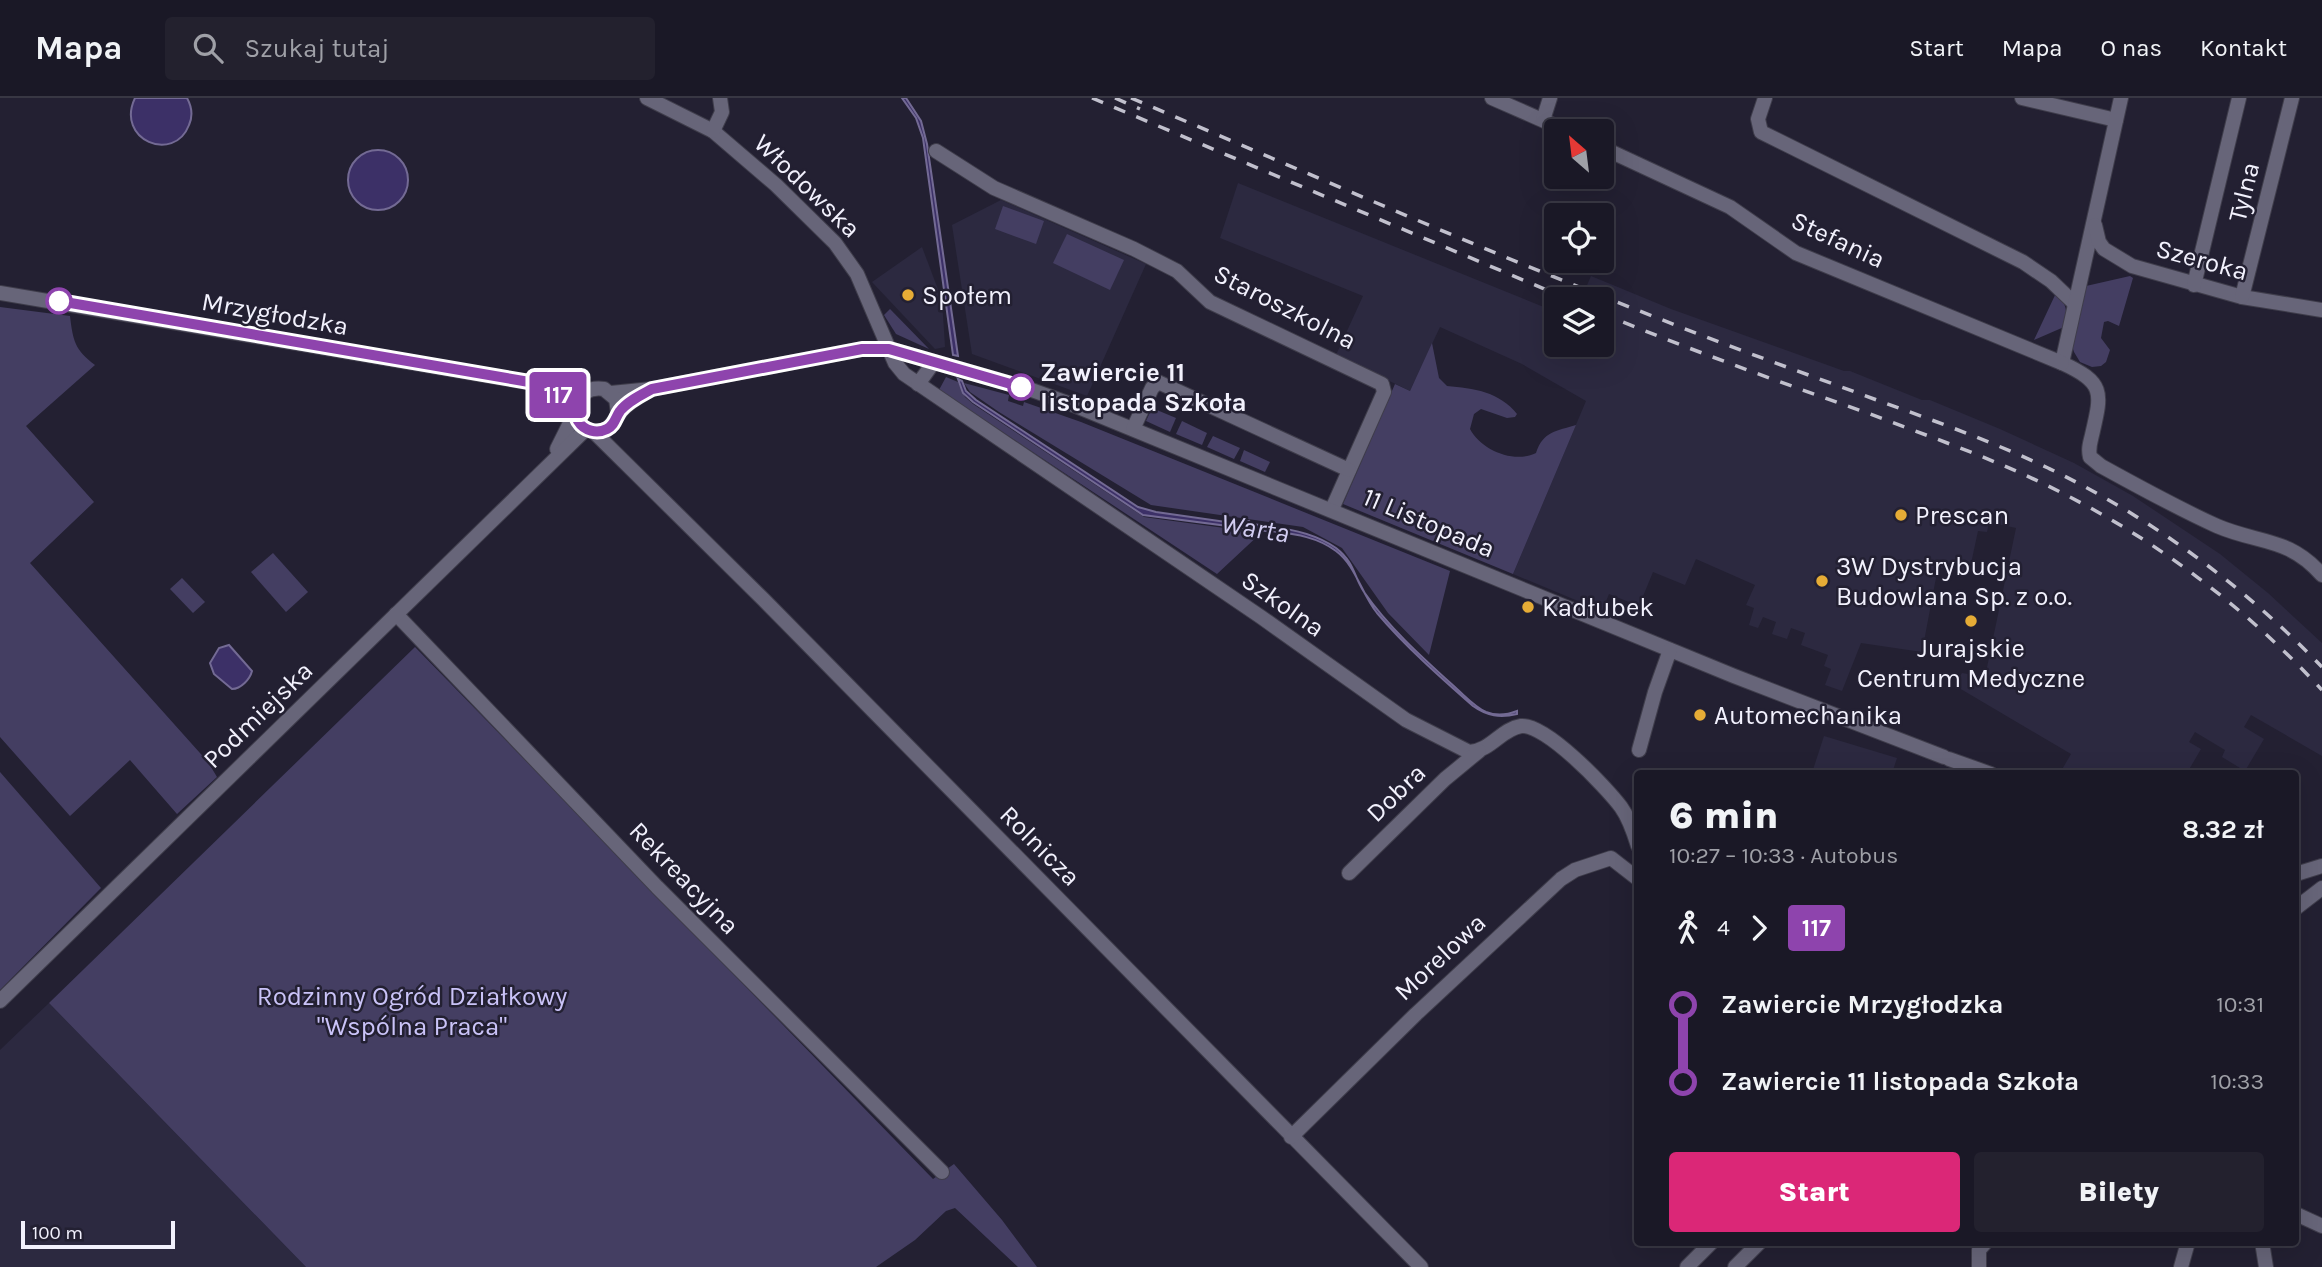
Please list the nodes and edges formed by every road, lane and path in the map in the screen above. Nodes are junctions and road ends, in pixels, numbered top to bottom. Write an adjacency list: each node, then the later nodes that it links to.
1 (647, 98): 13 (street, Włodowska)
2 (720, 98): 13 (street)
3 (1492, 98): 11 (street)
4 (1550, 98): 10 (street)
5 (1766, 98): 20 (street)
6 (2022, 98): 12 (street)
7 (2121, 98): 12 (street)
8 (2239, 98): 17 (street)
9 (2292, 98): 19 (street, Tylna)
10 (1544, 119)
11 (1544, 120)
12 (2116, 120): 16 (street)
13 (713, 131): 22 (street, Włodowska)
14 (936, 151): 37 (street, Staroszkolna)
15 (1614, 153): 24 (street, Stefania)
16 (2094, 220): 17 (street, Szeroka); 20 (street)
17 (2194, 285): 19 (street, Szeroka)
18 (0, 293): 26 (street, Mrzygłodzka)
19 (2242, 297): 21 (street, Szeroka)
20 (2074, 303): 24 (street)
21 (2322, 310)
22 (889, 349): 23 (street, 11 Listopada); 25 (street, Szkolna); 27 (street)
23 (940, 363): 25 (street); 33 (street, 11 Listopada)
24 (2062, 363): 39 (street, Stefania)
25 (918, 384): 43 (street, Szkolna)
26 (540, 385): 28 (street, Mrzygłodzka); 30 (street, Mrzygłodzka)
27 (652, 389): 29 (street); 31 (street)
28 (585, 392): 29 (street); 30 (street)
29 (611, 393): 31 (street)
30 (575, 411): 34 (street); 36 (street, Podmiejska)
31 (618, 413): 32 (street)
32 (610, 426): 34 (street); 35 (street, Rolnicza)
33 (1133, 429): 37 (street); 38 (street, 11 Listopada)
34 (590, 430): 35 (street, Rolnicza); 36 (street, Podmiejska)
35 (624, 461): 54 (street, Rolnicza)
36 (549, 463): 40 (street, Podmiejska)
37 (1349, 470): 38 (street, Staroszkolna)
38 (1332, 509): 41 (street, 11 Listopada)
39 (2322, 575)
40 (396, 614): 53 (street, Podmiejska); 55 (street, Rekreacyjna)
41 (1670, 650): 42 (street); 44 (street, 11 Listopada)
42 (1639, 750)
43 (1479, 751): 45 (street); 47 (street, Dobra)
44 (1980, 770)
45 (1634, 834)
46 (2322, 866): 48 (street)
47 (1349, 873)
48 (2299, 873)
49 (1634, 876): 54 (street, Morelowa)
50 (2322, 888): 51 (street); 52 (street)
51 (2299, 899)
52 (2299, 906)
53 (0, 1001)
54 (1291, 1137): 63 (street, Rolnicza)
55 (942, 1172)
56 (2299, 1215): 57 (street)
57 (2322, 1226)
58 (1708, 1246): 64 (street)
59 (1756, 1246): 65 (street)
60 (1979, 1246): 66 (street)
61 (2187, 1246): 67 (street)
62 (2263, 1246): 68 (street)
63 (1421, 1267)
64 (1687, 1267)
65 (1735, 1267)
66 (1979, 1267)
67 (2181, 1267)
68 (2266, 1267)

